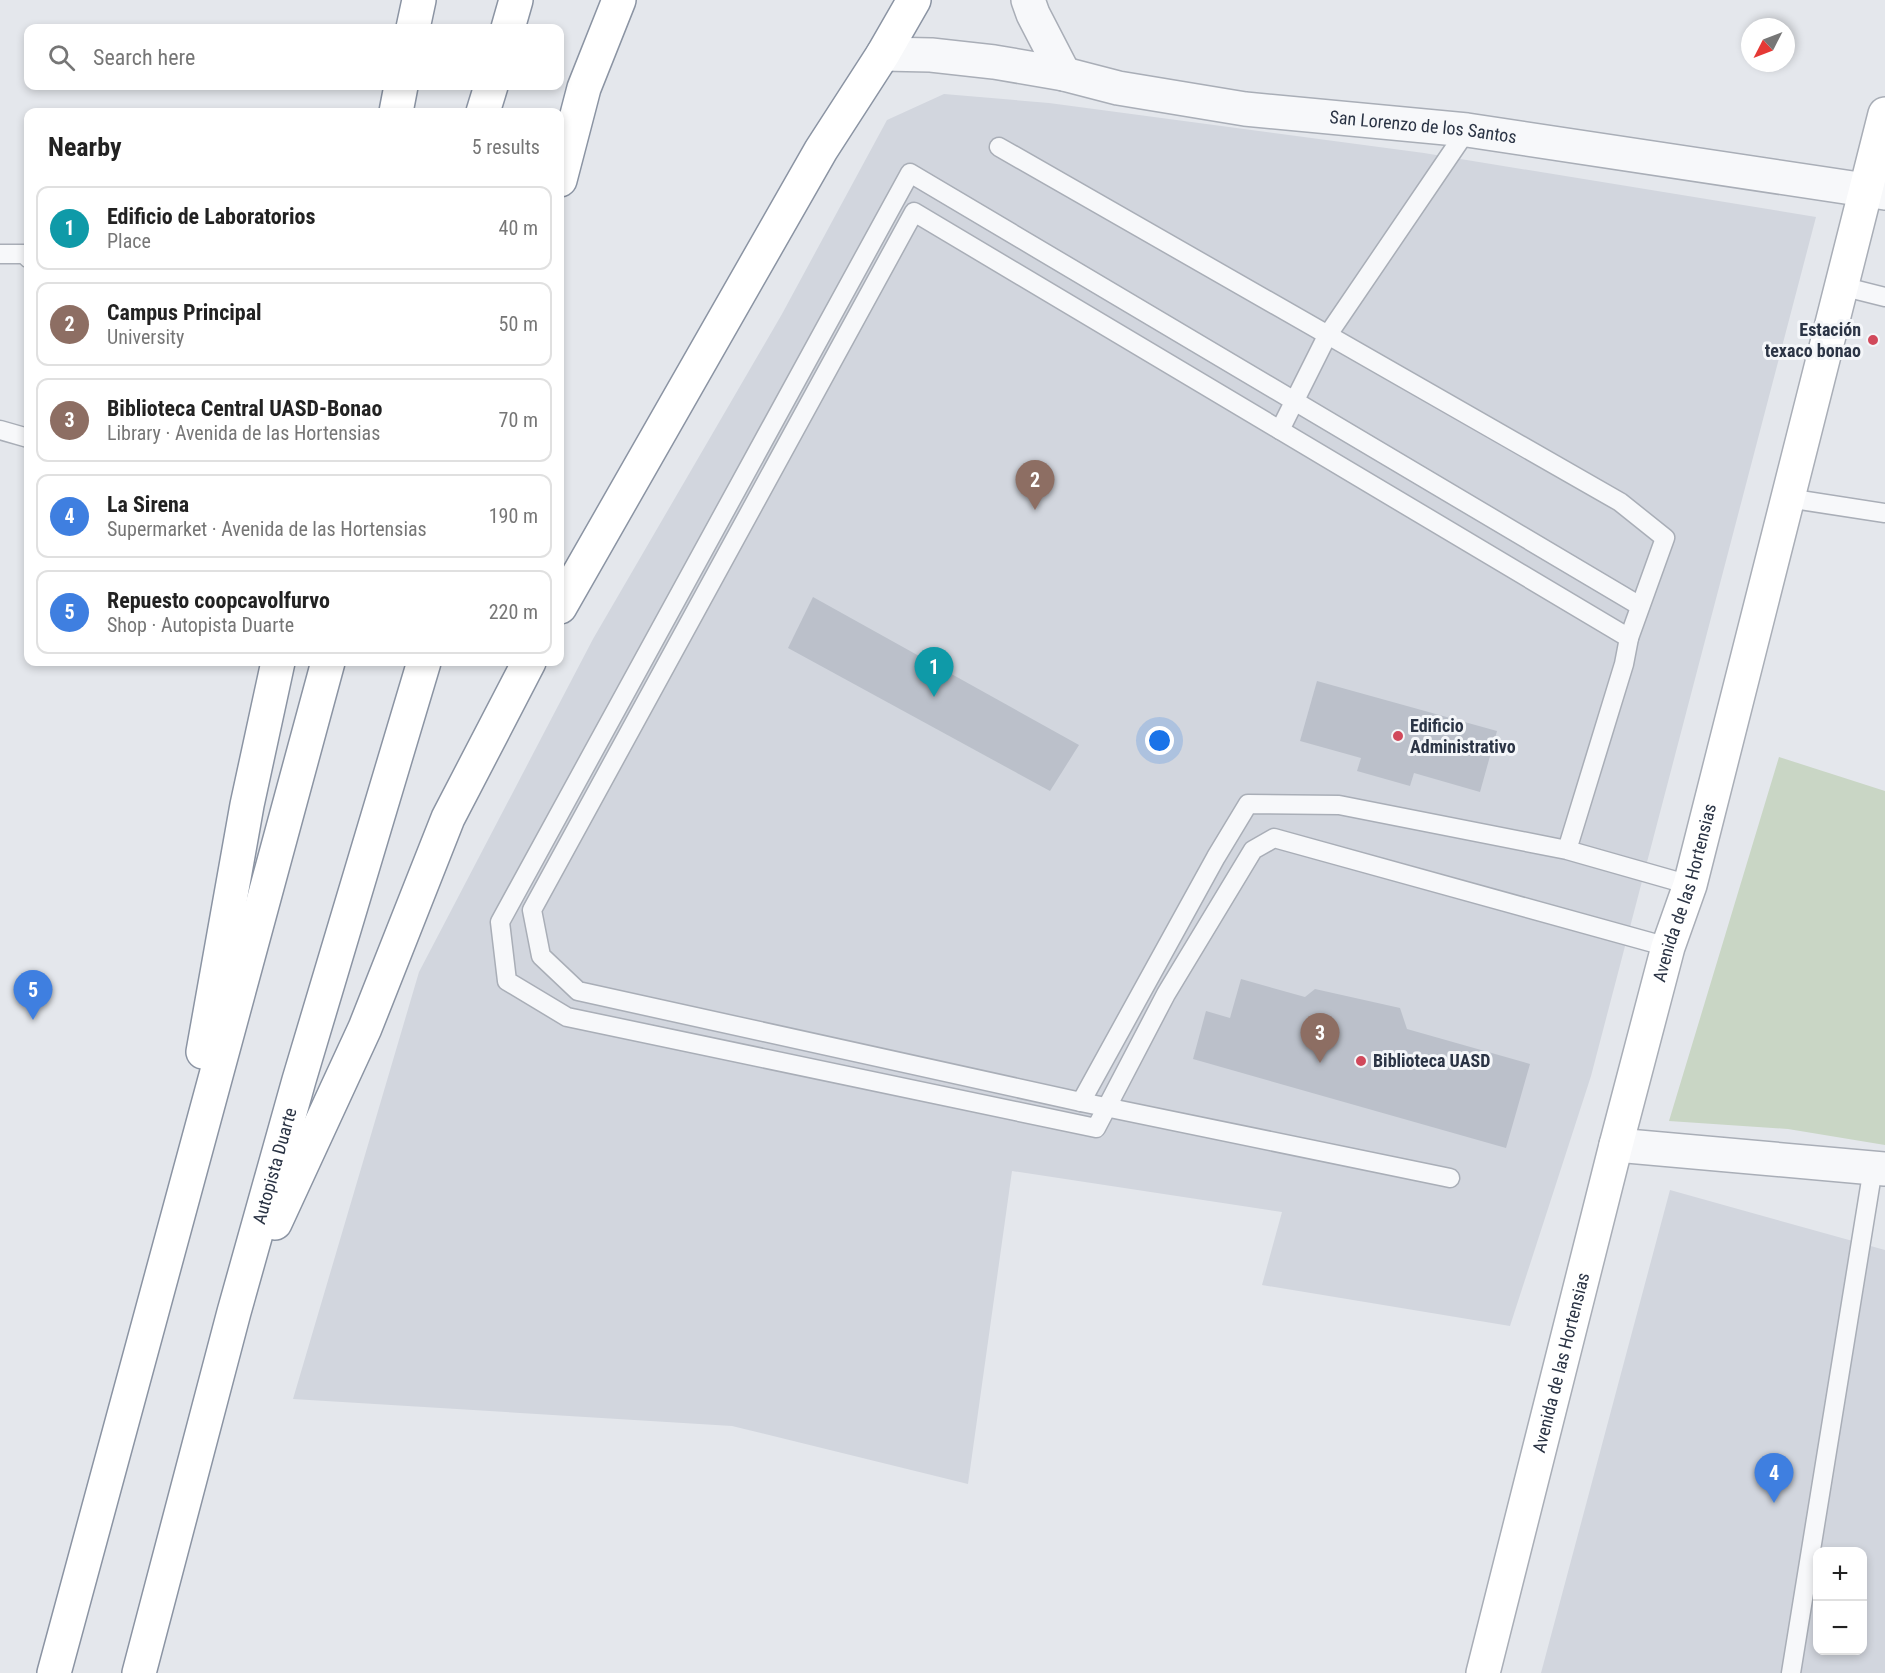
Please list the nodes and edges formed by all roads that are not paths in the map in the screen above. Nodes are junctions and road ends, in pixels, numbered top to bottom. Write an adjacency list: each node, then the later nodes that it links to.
1 (419, 0): 6 (main road)
2 (516, 0): 7 (main road)
3 (619, 0): 17 (main road)
4 (914, 0): 8 (main road)
5 (1028, 0): 9 (street)
6 (414, 24)
7 (509, 24)
8 (883, 54): 9 (street, San Lorenzo de los Santos); 30 (main road)
9 (1064, 74): 15 (street, San Lorenzo de los Santos)
10 (401, 90): 12 (main road)
11 (490, 90): 13 (main road)
12 (397, 108)
13 (484, 108)
14 (1885, 114): 18 (main road, Avenida de las Hortensias)
15 (1467, 130): 18 (street, San Lorenzo de los Santos); 23 (lane)
16 (999, 147): 23 (lane)
17 (564, 164)
18 (1875, 192): 21 (main road, Avenida de las Hortensias)
19 (0, 254): 20 (lane)
20 (24, 254)
21 (1841, 286): 22 (lane); 28 (main road, Avenida de las Hortensias)
22 (1885, 297)
23 (1327, 336): 24 (lane); 31 (lane)
24 (1295, 401): 26 (lane); 31 (lane); 41 (lane)
25 (0, 430): 27 (lane)
26 (1280, 430): 32 (lane); 40 (lane)
27 (24, 437)
28 (1787, 498): 29 (lane); 38 (main road, Avenida de las Hortensias)
29 (1885, 513)
30 (564, 600)
31 (1640, 606): 32 (lane)
32 (1629, 638): 37 (lane)
33 (277, 666): 45 (main road)
34 (327, 666): 45 (main road)
35 (423, 666): 46 (main road, Autopista Duarte)
36 (527, 666): 46 (main road)
37 (1567, 850): 38 (lane); 40 (lane)
38 (1690, 885): 39 (main road, Avenida de las Hortensias)
39 (1668, 947): 41 (lane); 42 (main road, Avenida de las Hortensias)
40 (1081, 1102): 41 (lane)
41 (1107, 1107): 44 (lane)
42 (1616, 1146): 43 (street); 49 (main road, Avenida de las Hortensias)
43 (1879, 1168): 50 (lane)
44 (1450, 1178)
45 (164, 1270): 47 (main road)
46 (234, 1311): 48 (main road, Autopista Duarte)
47 (54, 1673)
48 (139, 1673)
49 (1483, 1673)
50 (1791, 1673)

